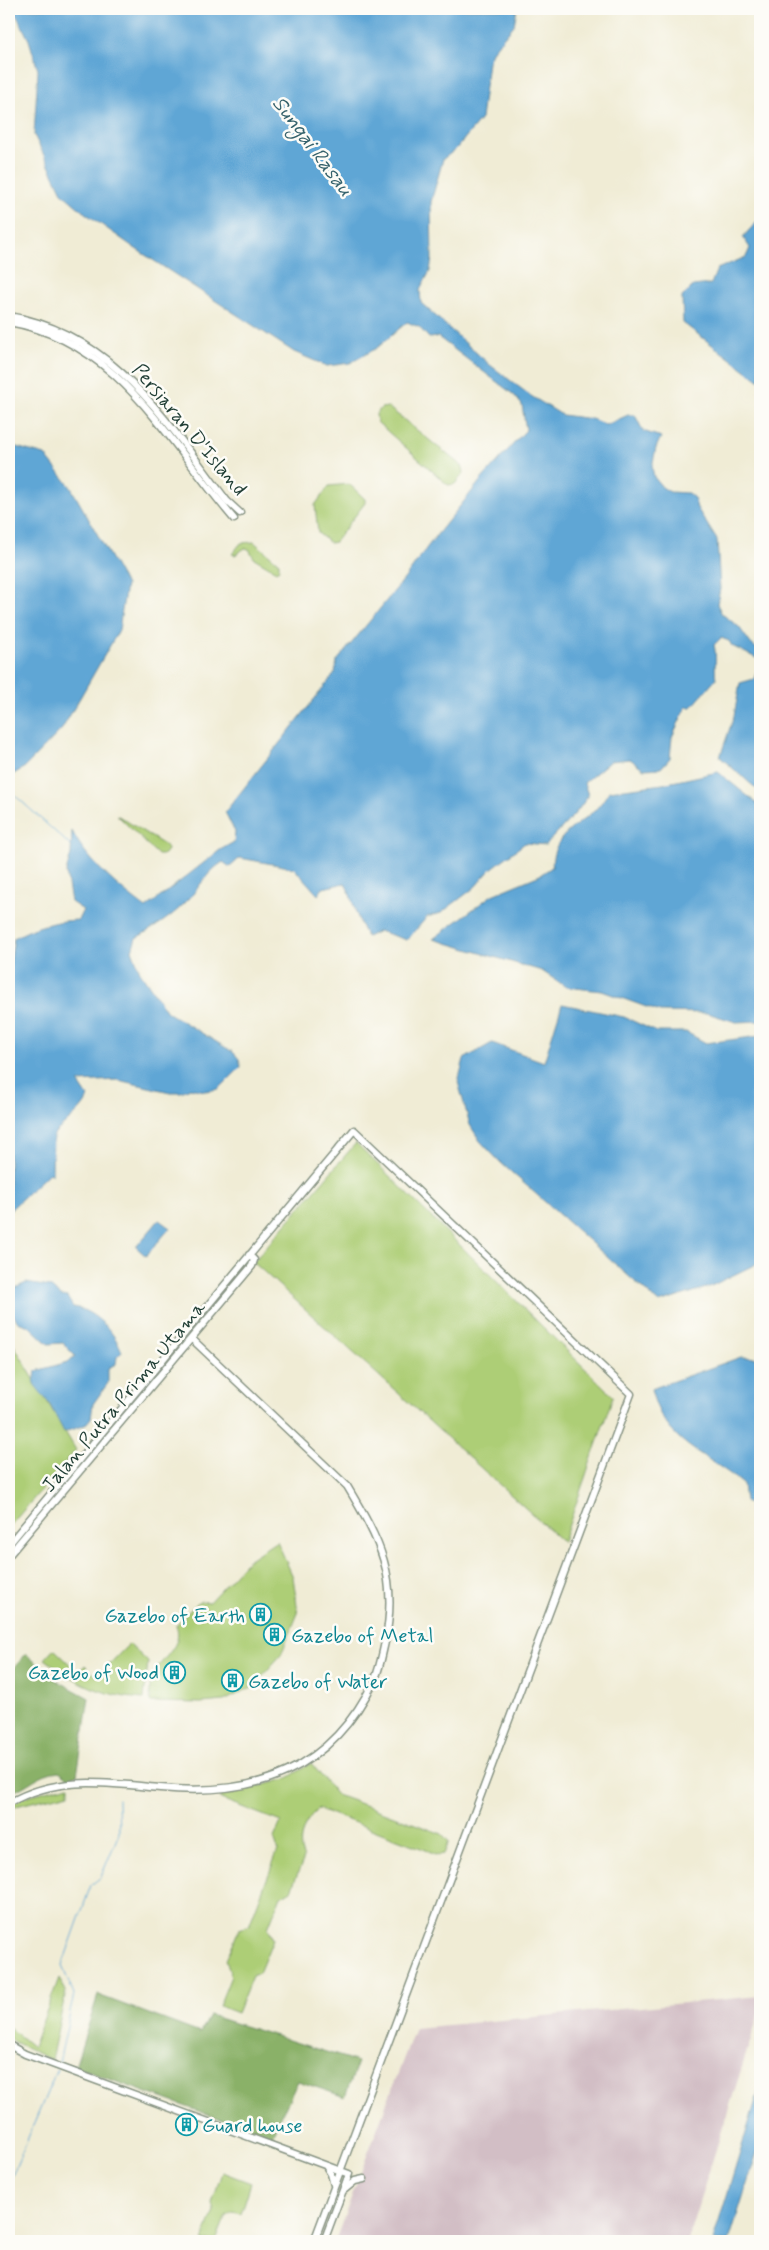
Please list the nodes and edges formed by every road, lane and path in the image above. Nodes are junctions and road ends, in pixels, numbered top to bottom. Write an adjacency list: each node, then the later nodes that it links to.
1 (9, 316): 3 (street, Persiaran D'Island)
2 (9, 322): 4 (street, Persiaran D'Island)
3 (240, 512)
4 (234, 519)
5 (249, 1255): 6 (street, Jalan Putra Prima Utama); 7 (street, Jalan Putra Prima Utama); 11 (street, Jalan Putra Prima Utama)
6 (192, 1339): 8 (street, Jalan Putra Prima Utama); 9 (street)
7 (9, 1544)
8 (9, 1555)
9 (9, 1803)
10 (9, 2045): 12 (street)
11 (346, 2155): 12 (street); 13 (street)
12 (326, 2166): 13 (street); 15 (street)
13 (340, 2171): 15 (street); 16 (street)
14 (364, 2179): 16 (street)
15 (334, 2187): 17 (street)
16 (343, 2191): 18 (street)
17 (314, 2241)
18 (324, 2241)

